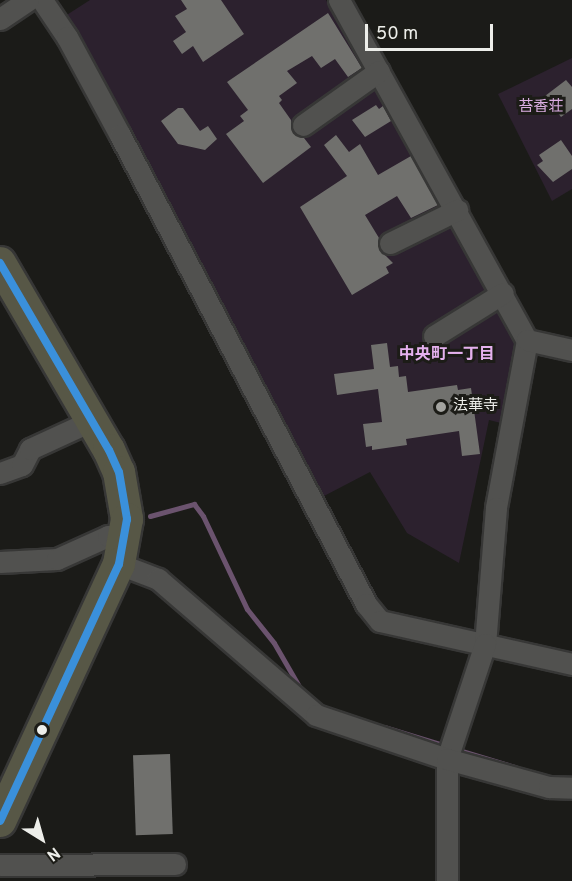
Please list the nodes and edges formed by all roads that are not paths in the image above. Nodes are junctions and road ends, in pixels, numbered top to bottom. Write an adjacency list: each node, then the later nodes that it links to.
1 (28, 0): 4 (street)
2 (42, 0): 18 (street)
3 (339, 0): 5 (street)
4 (0, 18)
5 (379, 71): 6 (street); 7 (street)
6 (303, 125)
7 (457, 210): 8 (street); 10 (street)
8 (390, 243)
9 (0, 263): 14 (highway)
10 (503, 293): 11 (street); 12 (street)
11 (434, 336)
12 (527, 340): 13 (street); 18 (street)
13 (572, 350)
14 (91, 421): 15 (street); 16 (highway)
15 (0, 473)
16 (122, 549): 17 (street); 20 (street); 22 (highway)
17 (0, 562)
18 (485, 644): 19 (street); 20 (street)
19 (572, 664)
20 (447, 759): 21 (street); 25 (street)
21 (572, 788)
22 (0, 821)
23 (175, 864): 24 (street)
24 (0, 865)
25 (447, 881)

